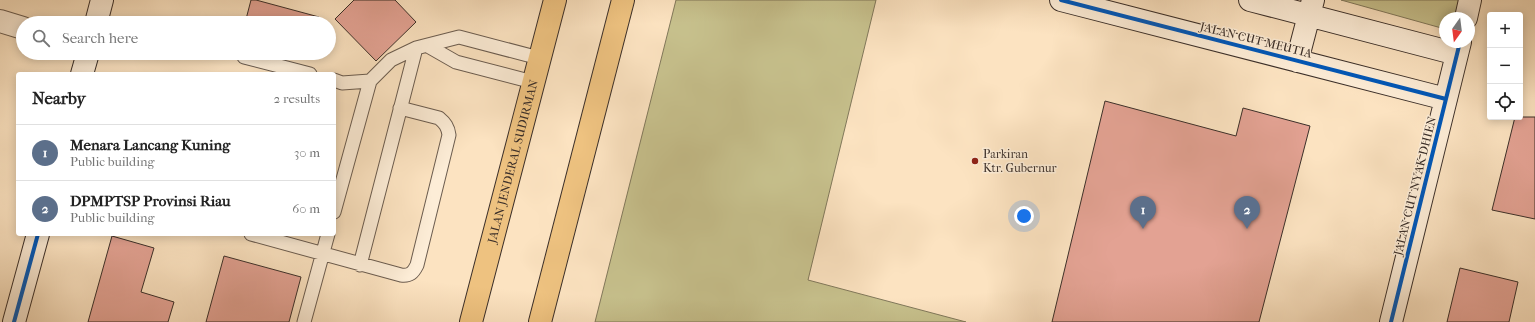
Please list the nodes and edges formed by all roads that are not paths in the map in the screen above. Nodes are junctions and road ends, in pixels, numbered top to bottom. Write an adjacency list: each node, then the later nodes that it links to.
1 (102, 0): 9 (street)
2 (555, 0): 15 (main road, JALAN JENDERAL SUDIRMAN)
3 (623, 0): 35 (main road)
4 (1060, 0): 18 (street, JALAN CUT MEUTIA)
5 (1250, 0): 7 (street)
6 (1470, 0): 8 (street)
7 (1311, 8): 12 (street); 18 (street)
8 (1467, 12)
9 (98, 16)
10 (0, 21): 11 (street)
11 (16, 26)
12 (1439, 43)
13 (422, 47): 15 (lane); 22 (lane); 23 (lane); 25 (lane)
14 (1458, 48): 24 (street, JALAN CUT NYAK DHIEN)
15 (539, 58): 23 (main road, JALAN JENDERAL SUDIRMAN)
16 (86, 60): 19 (street)
17 (259, 60): 20 (lane)
18 (1297, 61): 24 (street, JALAN CUT MEUTIA)
19 (83, 72)
20 (303, 72)
21 (336, 81): 22 (lane)
22 (370, 81): 26 (lane)
23 (533, 82): 34 (main road, JALAN JENDERAL SUDIRMAN)
24 (1446, 100): 36 (street, JALAN CUT NYAK DHIEN)
25 (400, 108): 31 (lane); 31 (lane)
26 (336, 205)
27 (37, 236): 32 (street)
28 (258, 236): 30 (lane)
29 (327, 236): 30 (lane)
30 (322, 254): 31 (lane); 33 (lane)
31 (360, 265)
32 (14, 322)
33 (304, 322)
34 (471, 322)
35 (540, 322)
36 (1391, 322)

